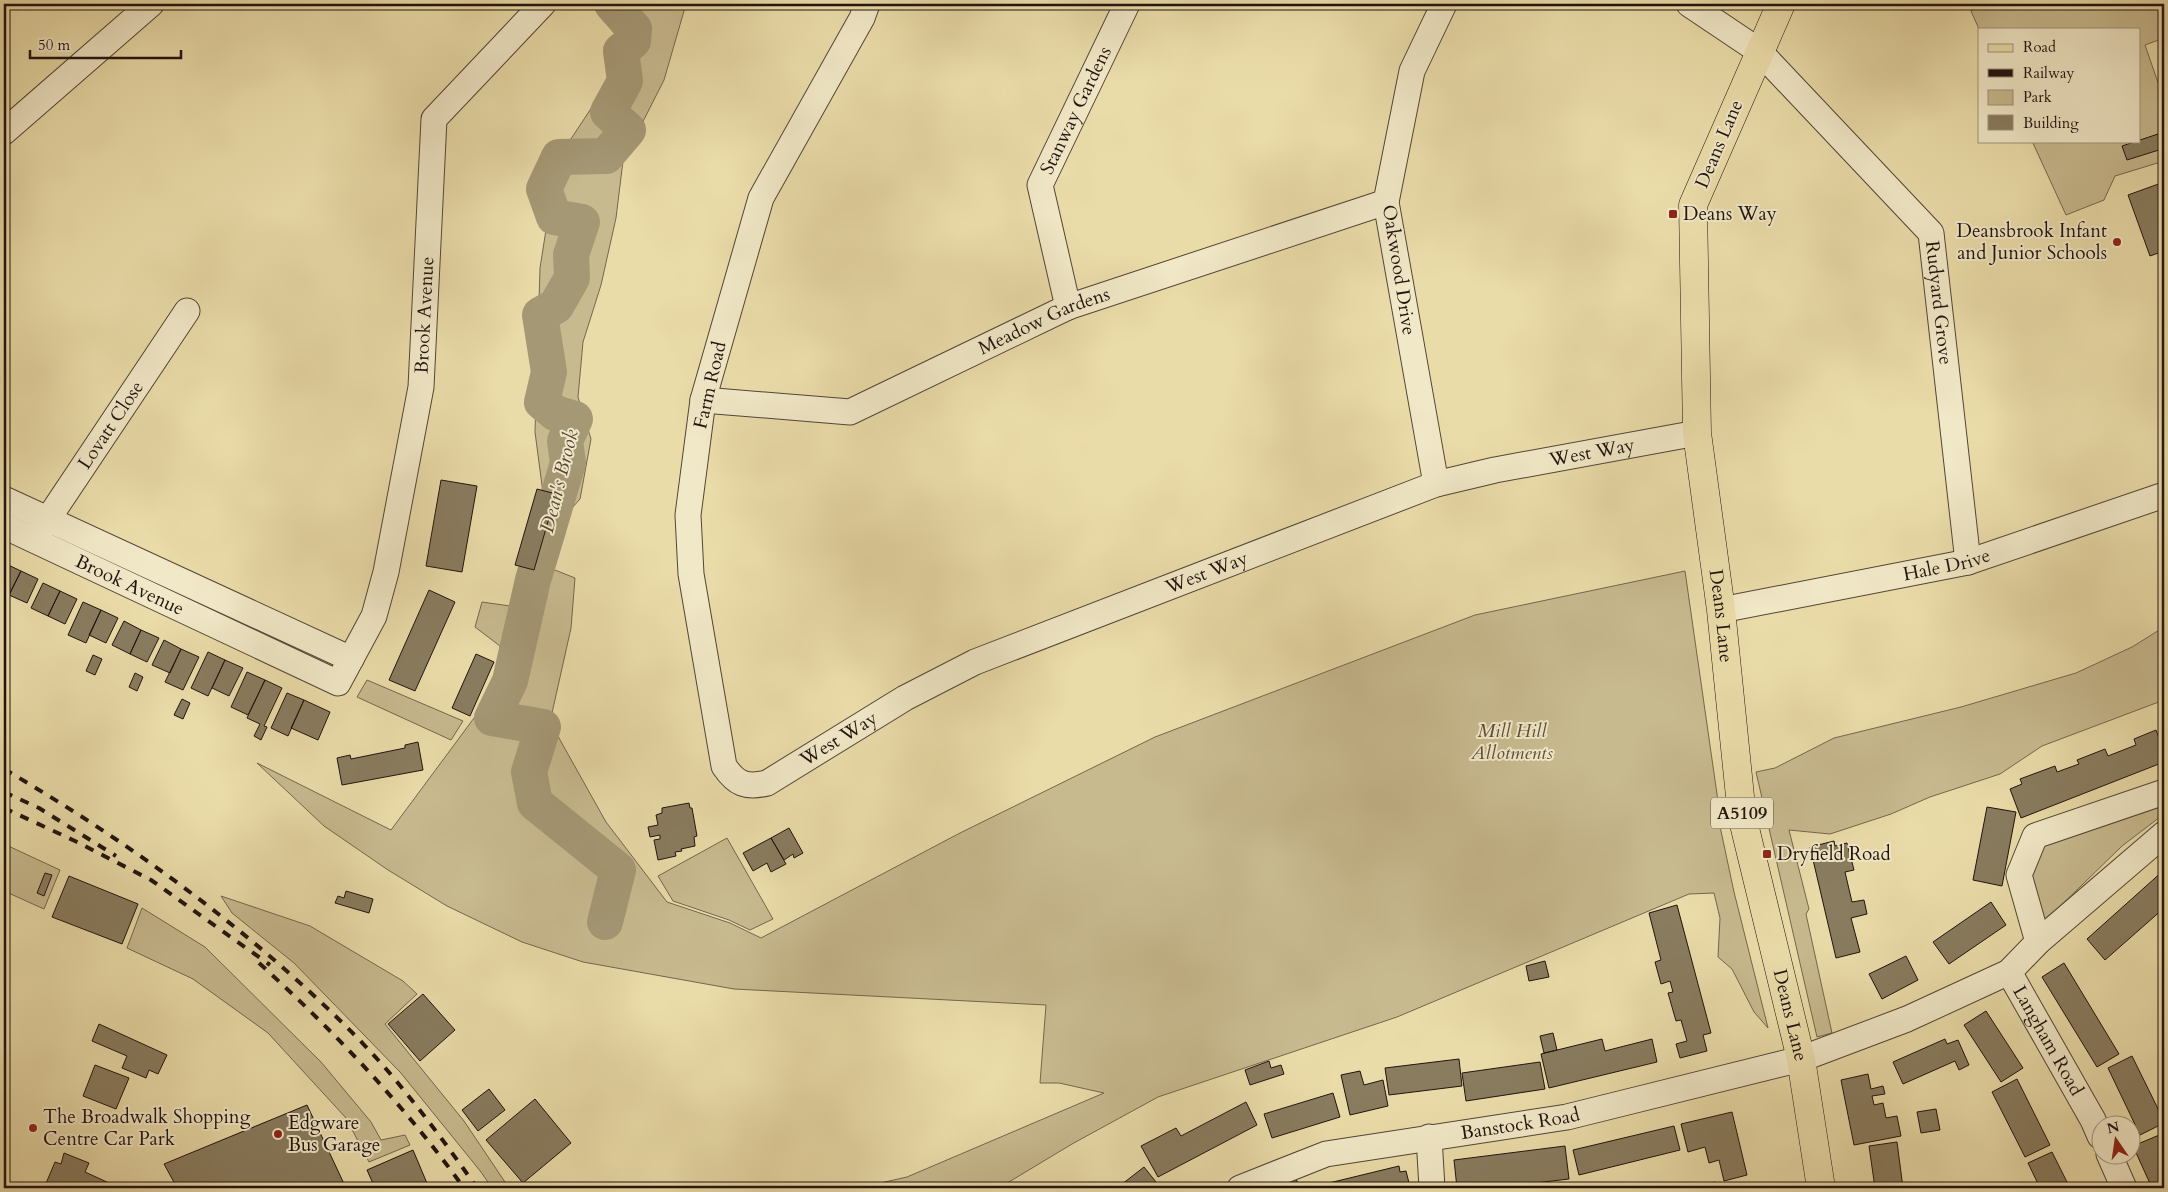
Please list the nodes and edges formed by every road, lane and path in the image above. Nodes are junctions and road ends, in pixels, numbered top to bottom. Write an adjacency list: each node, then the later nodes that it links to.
1 (151, 4): 10 (street)
2 (543, 4): 23 (street, Brook Avenue)
3 (867, 4): 14 (street, Farm Road)
4 (1127, 4): 12 (street, Stanway Gardens)
5 (1444, 4): 11 (street, Oakwood Drive)
6 (1689, 4): 9 (street)
7 (1781, 4): 9 (main road, Deans Lane / A5109)
8 (1796, 4): 9 (main road, Deans Lane / A5109)
9 (1759, 51): 15 (main road, Deans Lane / A5109); 21 (street, Rudyard Grove)
10 (4, 132)
11 (1386, 202): 12 (street, Meadow Gardens); 16 (street, Oakwood Drive)
12 (1068, 307): 14 (street, Meadow Gardens)
13 (187, 311): 20 (street, Lovatt Close)
14 (703, 400): 24 (street, Farm Road)
15 (1697, 433): 16 (street, West Way); 22 (main road, Deans Lane / A5109)
16 (1436, 484): 24 (street, West Way)
17 (2164, 495): 21 (street, Hale Drive)
18 (4, 499): 20 (street, Brook Avenue)
19 (4, 526): 20 (street, Brook Avenue)
20 (41, 530): 23 (street, Brook Avenue); 23 (street, Brook Avenue)
21 (1968, 562): 22 (street, Hale Drive)
22 (1721, 610): 29 (main road, Deans Lane / A5109)
23 (351, 659)
24 (745, 785)
25 (2164, 792): 27 (street)
26 (2164, 834): 27 (street)
27 (2038, 942): 28 (street)
28 (2009, 972): 29 (street); 30 (street, Langham Road)
29 (1800, 1059): 31 (street, Banstock Road); 35 (main road, Deans Lane / A5109)
30 (2090, 1115)
31 (1429, 1137): 33 (street, Banstock Road); 34 (street)
32 (2113, 1164): 36 (street)
33 (1240, 1188)
34 (1432, 1188)
35 (1821, 1188)
36 (2124, 1188)

